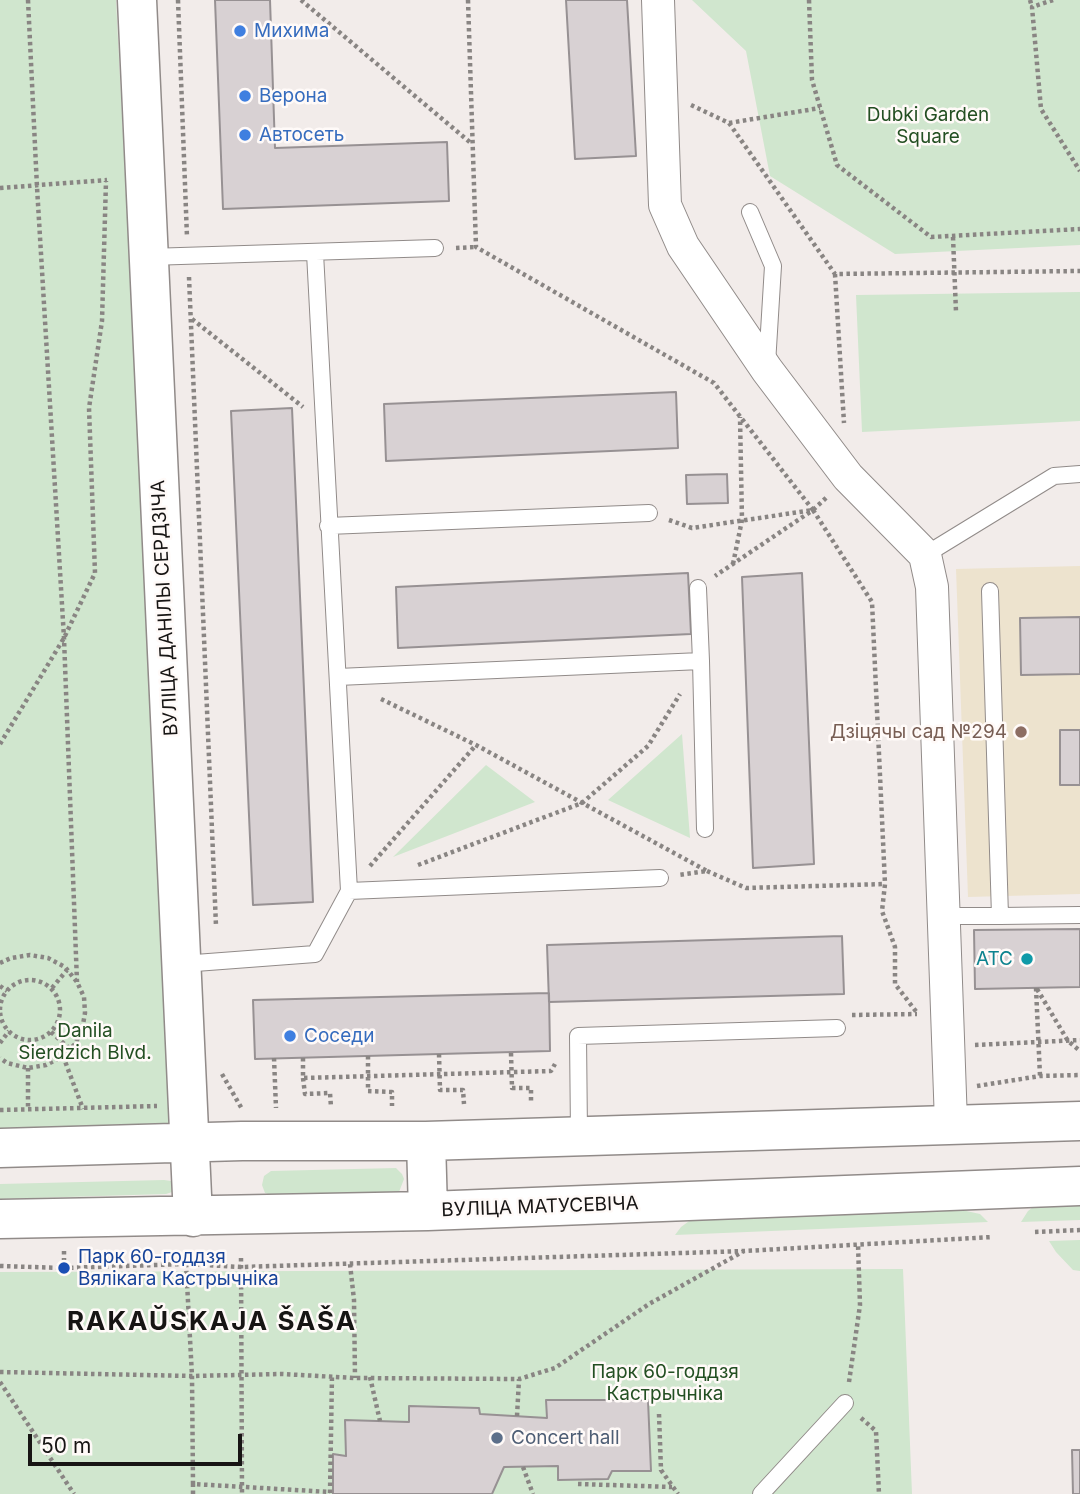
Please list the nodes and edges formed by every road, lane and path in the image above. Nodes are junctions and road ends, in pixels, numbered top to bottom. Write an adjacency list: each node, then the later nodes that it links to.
1 (28, 0): 19 (path)
2 (137, 0): 16 (main road, ВУЛІЦА ДАНІЛЫ СЕРДЗІЧА)
3 (177, 0): 17 (path)
4 (301, 0): 14 (path)
5 (468, 0): 14 (path)
6 (658, 0): 11 (street)
7 (809, 0): 12 (path)
8 (1030, 0): 10 (path)
9 (1053, 0): 10 (path)
10 (1032, 7): 15 (path)
11 (662, 92): 13 (path); 33 (street)
12 (820, 108): 13 (path); 23 (path)
13 (729, 123): 30 (path)
14 (473, 145): 34 (path)
15 (1080, 171)
16 (145, 177): 17 (path); 18 (path); 27 (main road, ВУЛІЦА ДАНІЛЫ СЕРДЗІЧА)
17 (185, 177): 26 (path)
18 (106, 181): 19 (path); 46 (path)
19 (37, 187): 20 (path); 46 (path)
20 (0, 188)
21 (750, 212): 33 (lane)
22 (1080, 229): 23 (path)
23 (953, 237): 29 (path)
24 (435, 248): 25 (lane)
25 (315, 253): 26 (lane); 35 (lane)
26 (188, 256): 27 (lane); 32 (path)
27 (149, 257): 62 (main road, ВУЛІЦА ДАНІЛЫ СЕРДЗІЧА)
28 (1080, 271): 29 (path)
29 (953, 272): 30 (path); 31 (path)
30 (835, 274): 37 (path)
31 (956, 312)
32 (191, 318): 35 (path); 62 (path)
33 (766, 370): 37 (street)
34 (740, 416): 38 (path); 40 (path)
35 (324, 423): 41 (lane)
36 (1080, 474): 42 (lane)
37 (848, 477): 42 (street)
38 (813, 510): 40 (path); 43 (path); 56 (path)
39 (649, 513): 40 (path); 41 (lane)
40 (742, 520): 43 (path)
41 (328, 526): 48 (lane)
42 (925, 555): 59 (street)
43 (733, 564): 44 (path)
44 (698, 588): 47 (lane)
45 (989, 591): 60 (lane)
46 (64, 638): 49 (path); 64 (path)
47 (701, 661): 48 (lane); 51 (path); 52 (lane)
48 (338, 677): 50 (path); 57 (lane)
49 (0, 744)
50 (476, 745): 51 (path); 57 (path)
51 (582, 803): 53 (path); 54 (path)
52 (705, 829)
53 (414, 866)
54 (707, 871): 55 (path); 56 (path)
55 (660, 878): 57 (lane)
56 (885, 884): 65 (path)
57 (349, 891): 62 (lane)
58 (1080, 915): 60 (lane)
59 (943, 916): 60 (lane); 96 (street)
60 (1000, 916)
61 (0, 963): 63 (path)
62 (200, 963): 110 (main road, ВУЛІЦА ДАНІЛЫ СЕРДЗІЧА)
63 (67, 970): 64 (path); 67 (path)
64 (77, 982): 73 (path)
65 (895, 984)
66 (0, 986): 68 (path)
67 (51, 988): 68 (path); 71 (path)
68 (7, 991): 70 (path)
69 (836, 1028): 107 (lane)
70 (9, 1031): 71 (path); 72 (path)
71 (51, 1032): 73 (path)
72 (0, 1043)
73 (70, 1049): 77 (path)
74 (1080, 1051): 84 (path)
75 (511, 1053): 86 (path)
76 (439, 1054): 87 (path)
77 (63, 1056): 82 (path); 103 (path)
78 (368, 1056): 94 (path)
79 (0, 1058): 82 (path)
80 (274, 1058): 101 (path)
81 (222, 1064): 97 (path)
82 (28, 1068): 105 (path)
83 (1080, 1075): 84 (path)
84 (1040, 1076): 96 (path)
85 (303, 1079): 99 (path)
86 (531, 1103): 89 (path); 107 (path)
87 (464, 1104): 88 (path); 91 (path)
88 (478, 1104)
89 (518, 1104)
90 (158, 1105): 103 (path)
91 (452, 1105)
92 (229, 1106): 97 (path)
93 (380, 1106): 94 (path)
94 (393, 1106): 95 (path)
95 (404, 1106)
96 (950, 1106): 107 (main road); 108 (main road)
97 (242, 1107): 98 (path); 106 (path)
98 (254, 1107)
99 (343, 1107)
100 (265, 1108): 101 (path)
101 (276, 1108): 102 (path)
102 (289, 1108)
103 (83, 1109): 105 (path)
104 (0, 1110): 105 (path)
105 (28, 1110)
106 (242, 1117)
107 (579, 1118): 109 (main road)
108 (1080, 1121)
109 (426, 1140): 110 (main road); 113 (main road)
110 (190, 1142): 111 (main road); 114 (main road, ВУЛІЦА ДАНІЛЫ СЕРДЗІЧА)
111 (0, 1148)
112 (1080, 1186): 113 (main road, ВУЛІЦА МАТУСЕВІЧА)
113 (428, 1211): 114 (main road, ВУЛІЦА МАТУСЕВІЧА)
114 (193, 1217): 115 (main road, ВУЛІЦА МАТУСЕВІЧА)
115 (0, 1219)
116 (1080, 1230): 117 (path)
117 (1035, 1232)
118 (992, 1237): 119 (path)
119 (858, 1244): 120 (path); 126 (path)
120 (745, 1251): 123 (path); 133 (path)
121 (241, 1258): 125 (path)
122 (186, 1264): 124 (path); 125 (path); 129 (path)
123 (350, 1264): 125 (path); 132 (path)
124 (0, 1266)
125 (241, 1267): 130 (path)
126 (857, 1333)
127 (0, 1372): 129 (path)
128 (332, 1375): 130 (path); 132 (path); 144 (path)
129 (192, 1376): 130 (path); 140 (path)
130 (242, 1376): 143 (path)
131 (370, 1377): 132 (path); 133 (path); 138 (path)
132 (355, 1378)
133 (519, 1379): 137 (path)
134 (0, 1382): 145 (path)
135 (845, 1403): 149 (lane)
136 (659, 1414): 142 (path)
137 (517, 1416)
138 (380, 1421)
139 (523, 1467): 147 (path)
140 (193, 1484): 143 (path); 146 (path)
141 (578, 1484): 142 (path)
142 (672, 1487): 148 (path)
143 (242, 1491): 144 (path)
144 (330, 1493)
145 (74, 1494)
146 (193, 1494)
147 (533, 1494)
148 (678, 1494)
149 (761, 1494)

